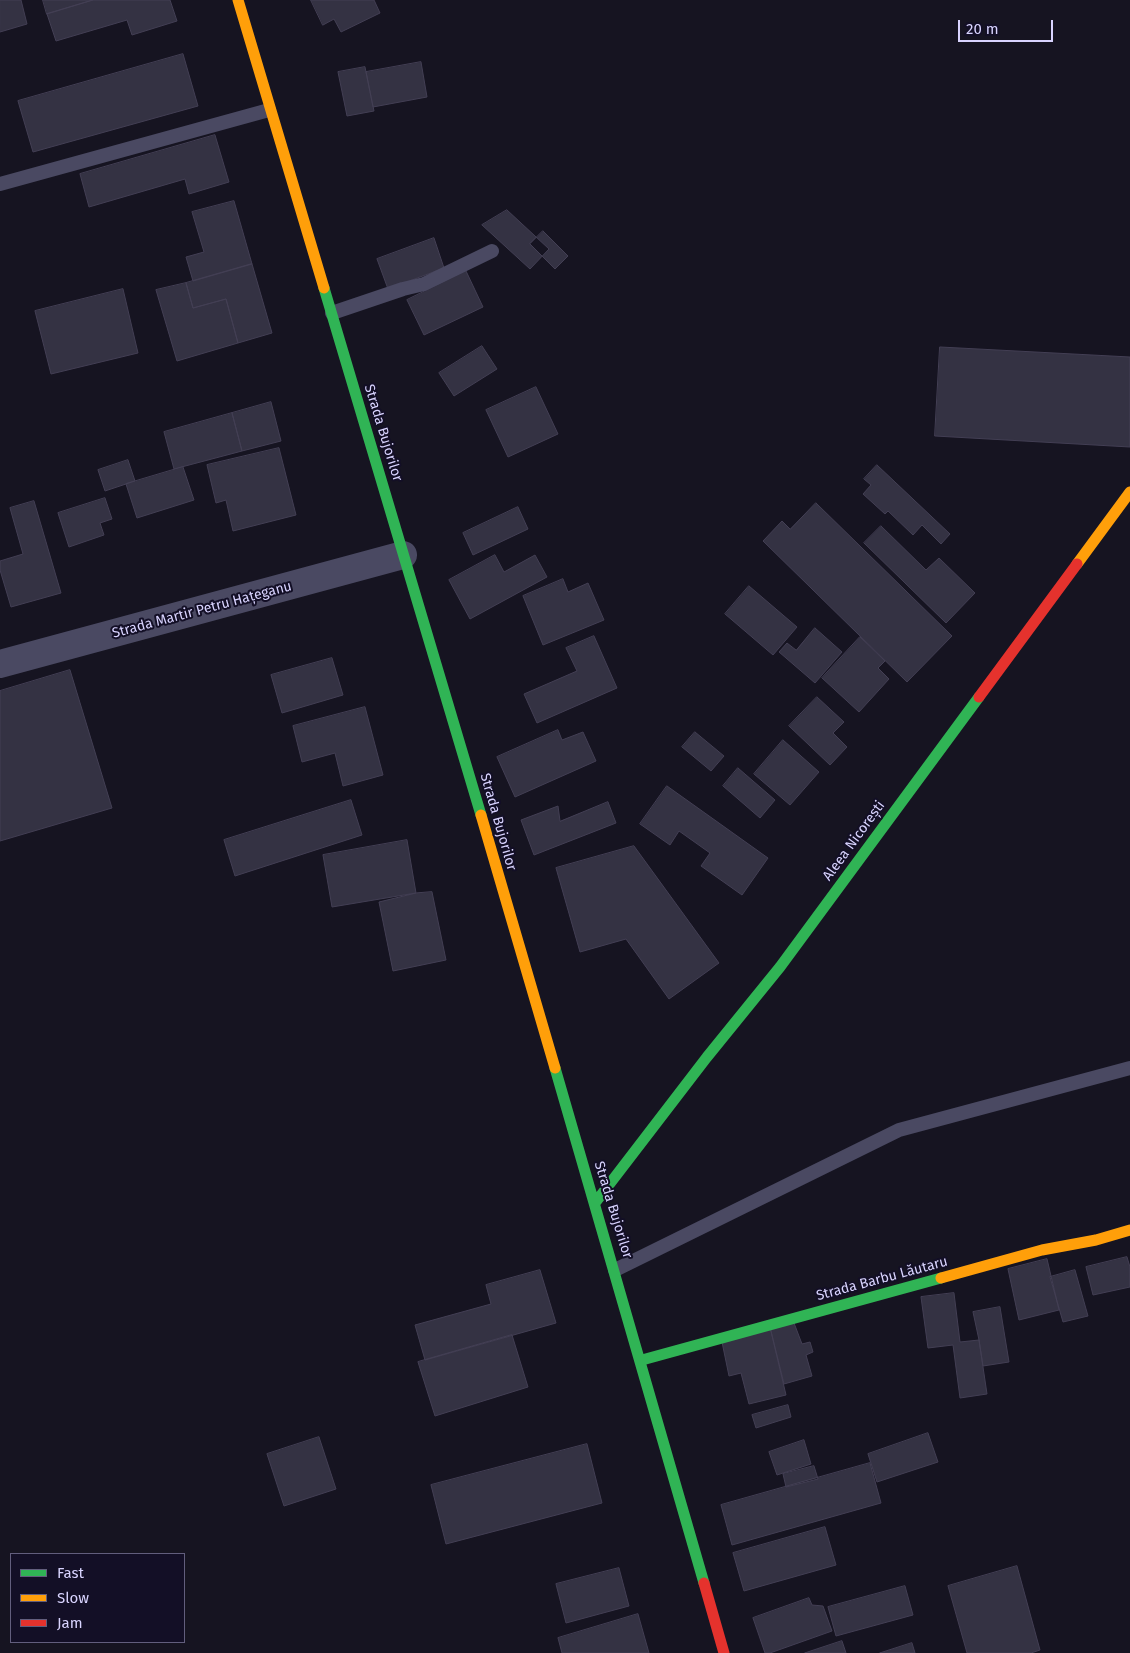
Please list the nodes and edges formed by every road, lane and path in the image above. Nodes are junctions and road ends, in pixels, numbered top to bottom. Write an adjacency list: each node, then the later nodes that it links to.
1 (238, 0): 2 (main road, Strada Bujorilor)
2 (269, 110): 3 (lane); 5 (main road, Strada Bujorilor)
3 (0, 184)
4 (492, 251): 5 (lane)
5 (332, 313): 7 (main road, Strada Bujorilor)
6 (1130, 492): 10 (main road, Aleea Nicorești)
7 (403, 555): 8 (street, Strada Martir Petru Hațeganu); 10 (main road, Strada Bujorilor)
8 (0, 664)
9 (1130, 1068): 12 (lane)
10 (595, 1203): 12 (main road, Strada Bujorilor)
11 (1130, 1230): 13 (main road, Strada Barbu Lăutaru)
12 (615, 1270): 13 (main road, Strada Bujorilor)
13 (642, 1360): 14 (main road, Strada Bujorilor)
14 (724, 1653)

